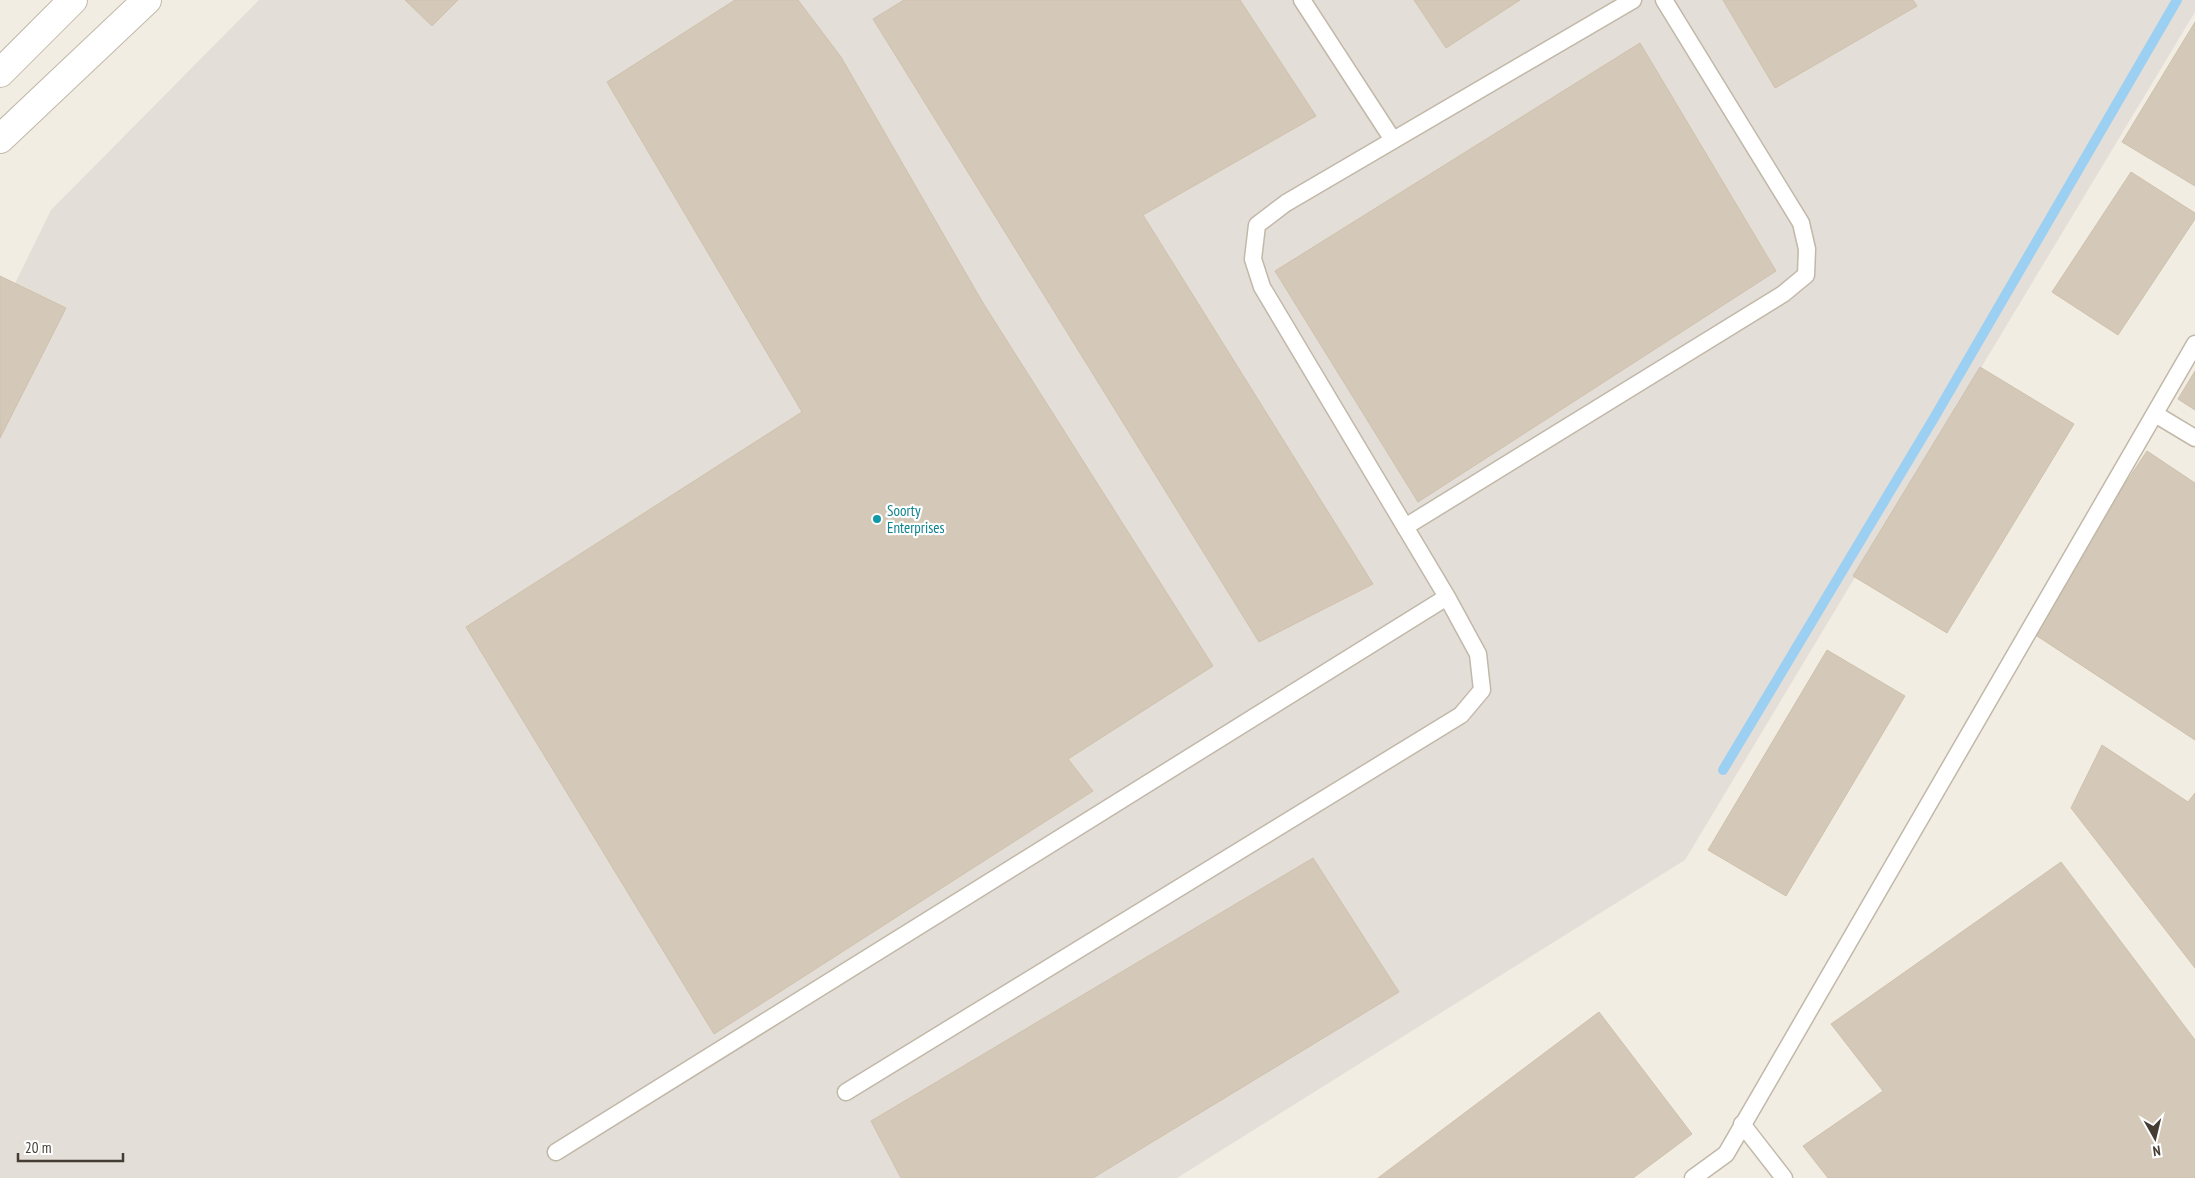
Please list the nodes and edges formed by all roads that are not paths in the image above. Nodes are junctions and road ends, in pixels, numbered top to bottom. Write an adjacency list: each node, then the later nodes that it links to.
1 (73, 0): 6 (street)
2 (147, 0): 7 (street)
3 (1302, 0): 8 (lane)
4 (1633, 0): 8 (lane)
5 (1664, 0): 12 (lane)
6 (0, 73)
7 (0, 139)
8 (1393, 140): 12 (lane)
9 (2195, 344): 10 (lane)
10 (2155, 414): 11 (lane); 15 (lane)
11 (2195, 438)
12 (1406, 527): 13 (lane)
13 (1447, 597): 14 (lane); 16 (lane)
14 (846, 1092)
15 (1742, 1124): 17 (lane); 18 (lane)
16 (556, 1152)
17 (1693, 1178)
18 (1784, 1178)

